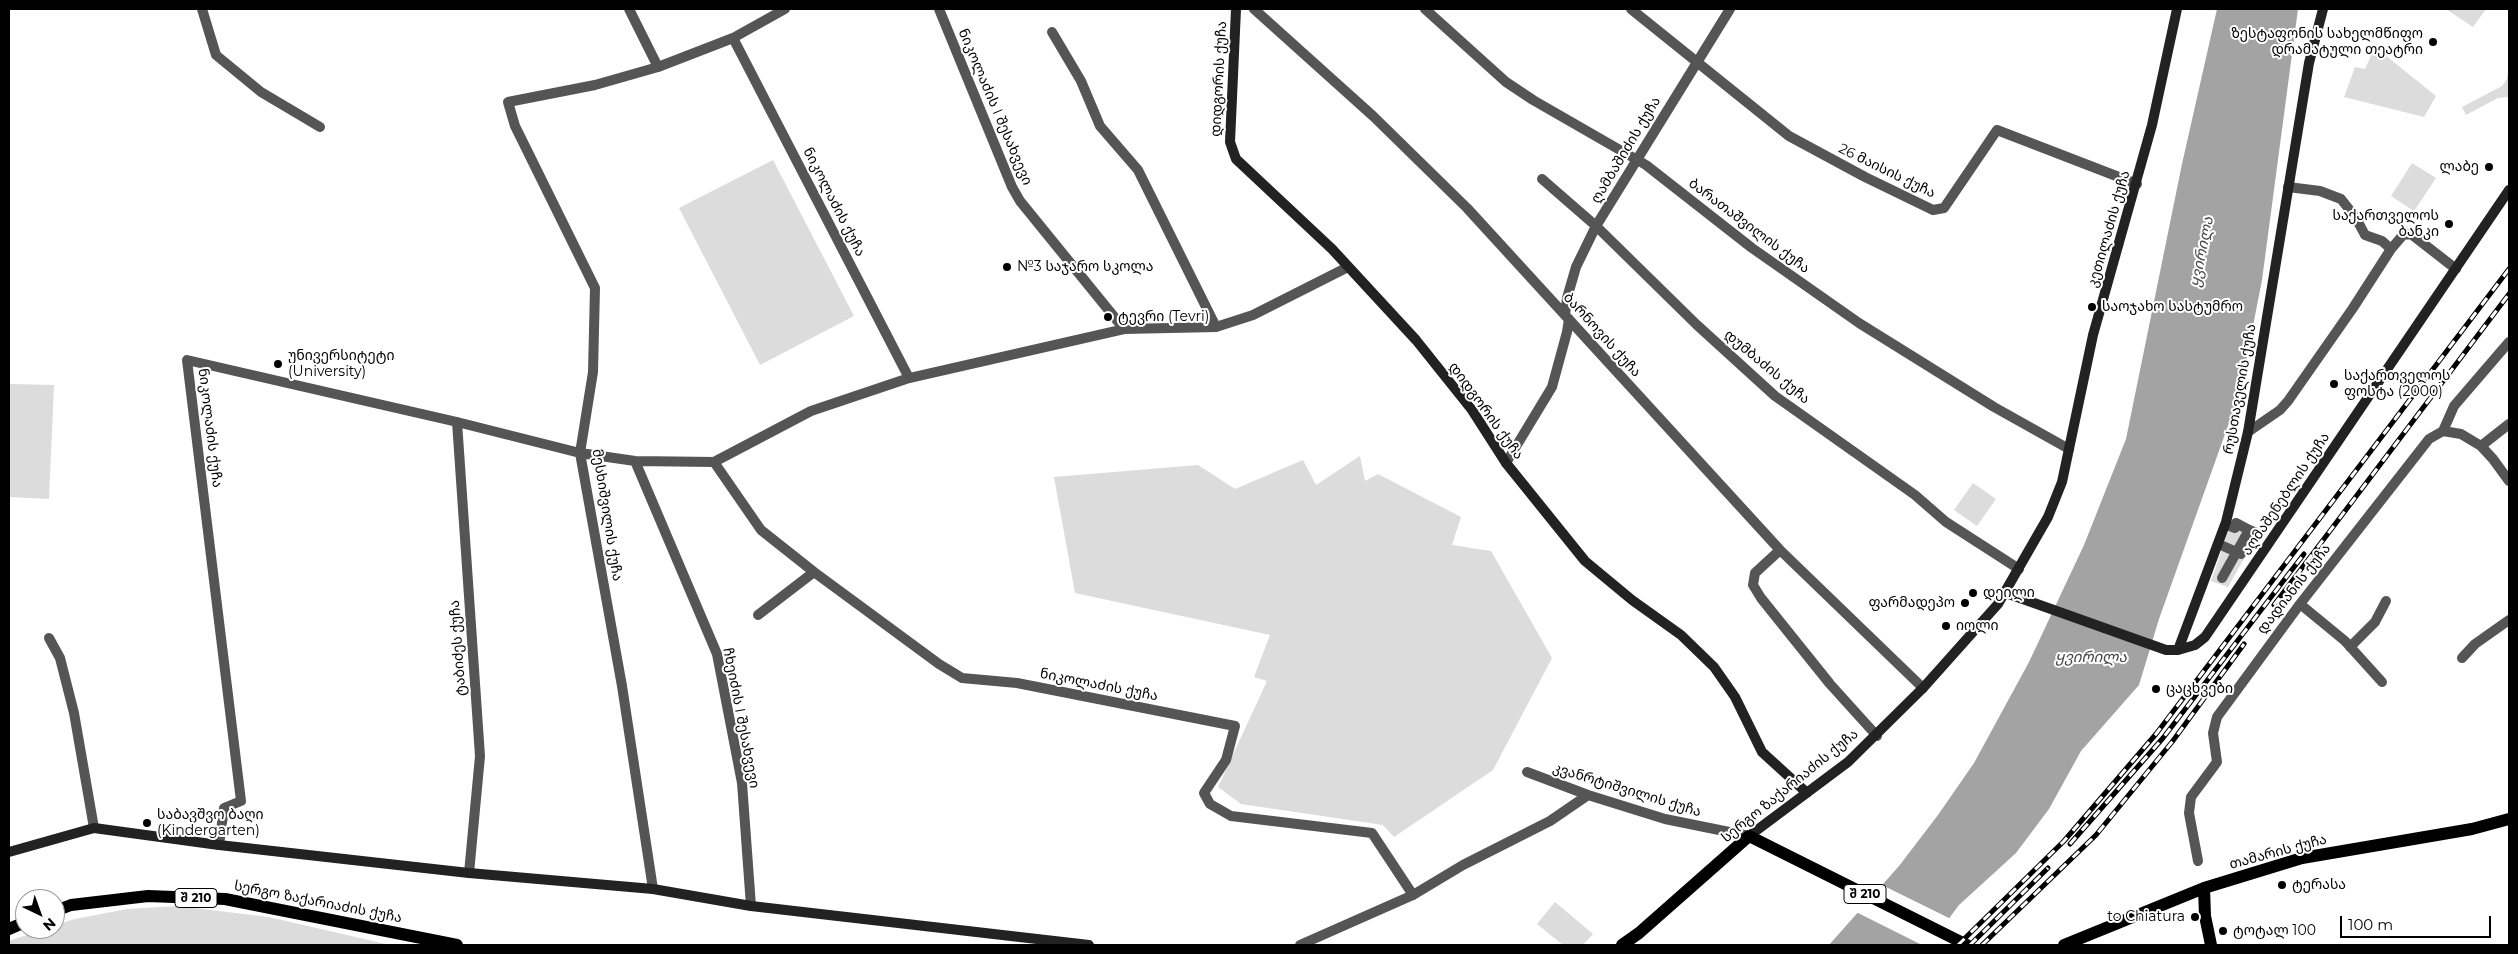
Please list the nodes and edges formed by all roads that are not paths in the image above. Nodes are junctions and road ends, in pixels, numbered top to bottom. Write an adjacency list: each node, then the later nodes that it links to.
1 (202, 9): 16 (street)
2 (629, 9): 15 (street)
3 (785, 9): 13 (street)
4 (939, 9): 28 (street, ნიკოლაძის I შესახვევი)
5 (1236, 9): 24 (street, დიდგორის ქუჩა)
6 (1254, 9): 26 (street, ბარნოვის ქუჩა)
7 (1425, 9): 17 (street, ბარათაშვილის ქუჩა)
8 (1631, 9): 14 (street)
9 (1730, 9): 14 (street, ღამბაშიძის ქუჩა)
10 (2177, 9): 19 (street, კეთილაძის ქუჩა)
11 (2323, 9): 20 (street, რუსთაველის ქუჩა)
12 (1052, 32): 27 (street)
13 (733, 38): 15 (street); 30 (street, ნიკოლაძის ქუჩა)
14 (1697, 60): 17 (street, ღამბაშიძის ქუჩა); 19 (street, 26 მაისის ქუჩა)
15 (658, 68): 37 (street, მესხიშვილის ქუჩა)
16 (320, 127)
17 (1636, 159): 22 (street, ღამბაშიძის ქუჩა); 36 (street, ბარათაშვილის ქუჩა)
18 (1542, 179): 22 (street, დუმბაძის ქუჩა)
19 (2137, 184): 36 (street, კეთილაძის ქუჩა)
20 (2288, 187): 23 (street); 34 (street, რუსთაველის ქუჩა)
21 (2509, 190): 25 (street, აღმაშენებლის ქუჩა)
22 (1596, 226): 26 (street, ღამბაშიძის ქუჩა); 46 (street, დუმბაძის ქუჩა)
23 (2391, 249): 25 (street); 34 (street)
24 (1348, 267): 27 (street, ნიკოლაძის ქუჩა); 40 (street, დიდგორის ქუჩა)
25 (2456, 269): 56 (street, აღმაშენებლის ქუჩა)
26 (1567, 317): 40 (street, ღამბაშიძის ქუჩა); 44 (street, ბარნოვის ქუჩა)
27 (1216, 327): 28 (street, ნიკოლაძის ქუჩა)
28 (1124, 329): 30 (street, ნიკოლაძის ქუჩა)
29 (2509, 342): 33 (street)
30 (909, 378): 39 (street, ნიკოლაძის ქუჩა)
31 (457, 422): 37 (street, ნიკოლაძის ქუჩა); 67 (street, ნიკოლაძის ქუჩა); 70 (street, ტაბიძეს ქუჩა)
32 (2509, 424): 35 (street)
33 (2442, 431): 35 (street); 51 (street, დადიანის ქუჩა)
34 (2248, 432): 56 (street, რუსთაველის ქუჩა)
35 (2481, 446): 41 (street)
36 (2069, 448): 46 (street, კეთილაძის ქუჩა)
37 (580, 453): 38 (street, ნიკოლაძის ქუჩა); 72 (street, მესხიშვილის ქუჩა)
38 (635, 461): 39 (street, ნიკოლაძის ქუჩა); 74 (street, ჩხეიძის I შესახვევი)
39 (714, 462): 47 (street, ნიკოლაძის ქუჩა)
40 (1506, 463): 62 (street, დიდგორის ქუჩა)
41 (2509, 481)
42 (2230, 526): 45 (street)
43 (2224, 546): 45 (street)
44 (1780, 550): 59 (street, ბარნოვის ქუჩა); 60 (street)
45 (2239, 553): 48 (street)
46 (2019, 569): 49 (street, კეთილაძის ქუჩა)
47 (814, 572): 52 (street); 73 (street, ნიკოლაძის ქუჩა)
48 (2222, 578)
49 (2006, 593): 56 (street, აღმაშენებლის ქუჩა); 59 (street, სერგო ზაქარიაძის ქუჩა)
50 (2386, 601): 55 (street)
51 (2300, 604): 55 (street); 69 (street, დადიანის ქუჩა)
52 (758, 615)
53 (2509, 620): 57 (street)
54 (49, 638): 65 (street)
55 (2350, 647): 58 (street)
56 (2178, 650)
57 (2462, 658)
58 (2382, 682)
59 (1923, 688): 60 (street, სერგო ზაქარიაძის ქუჩა)
60 (1877, 736): 62 (street, სერგო ზაქარიაძის ქუჩა)
61 (1527, 772): 63 (street, კვანრტიშვილის ქუჩა)
62 (1807, 793): 66 (street, სერგო ზაქარიაძის ქუჩა)
63 (1588, 795): 66 (street, კვანრტიშვილის ქუჩა); 73 (street)
64 (2509, 819): 71 (main road, თამარის ქუჩა)
65 (94, 828): 67 (street); 68 (street)
66 (1749, 836): 79 (main road, სერგო ზაქარიაძის ქუჩა); 80 (main road, შ 210)
67 (219, 845): 70 (street)
68 (9, 852)
69 (2198, 861)
70 (469, 873): 72 (street)
71 (2204, 888): 81 (main road, თამარის ქუჩა); 82 (main road)
72 (653, 890): 74 (street)
73 (1413, 894): 78 (street)
74 (751, 906): 77 (street)
75 (65, 907): 76 (main road, სერგო ზაქარიაძის ქუჩა / შ 210)
76 (456, 945)
77 (1090, 945)
78 (1300, 945)
79 (1622, 945)
80 (1967, 945)
81 (2064, 945)
82 (2211, 945)

